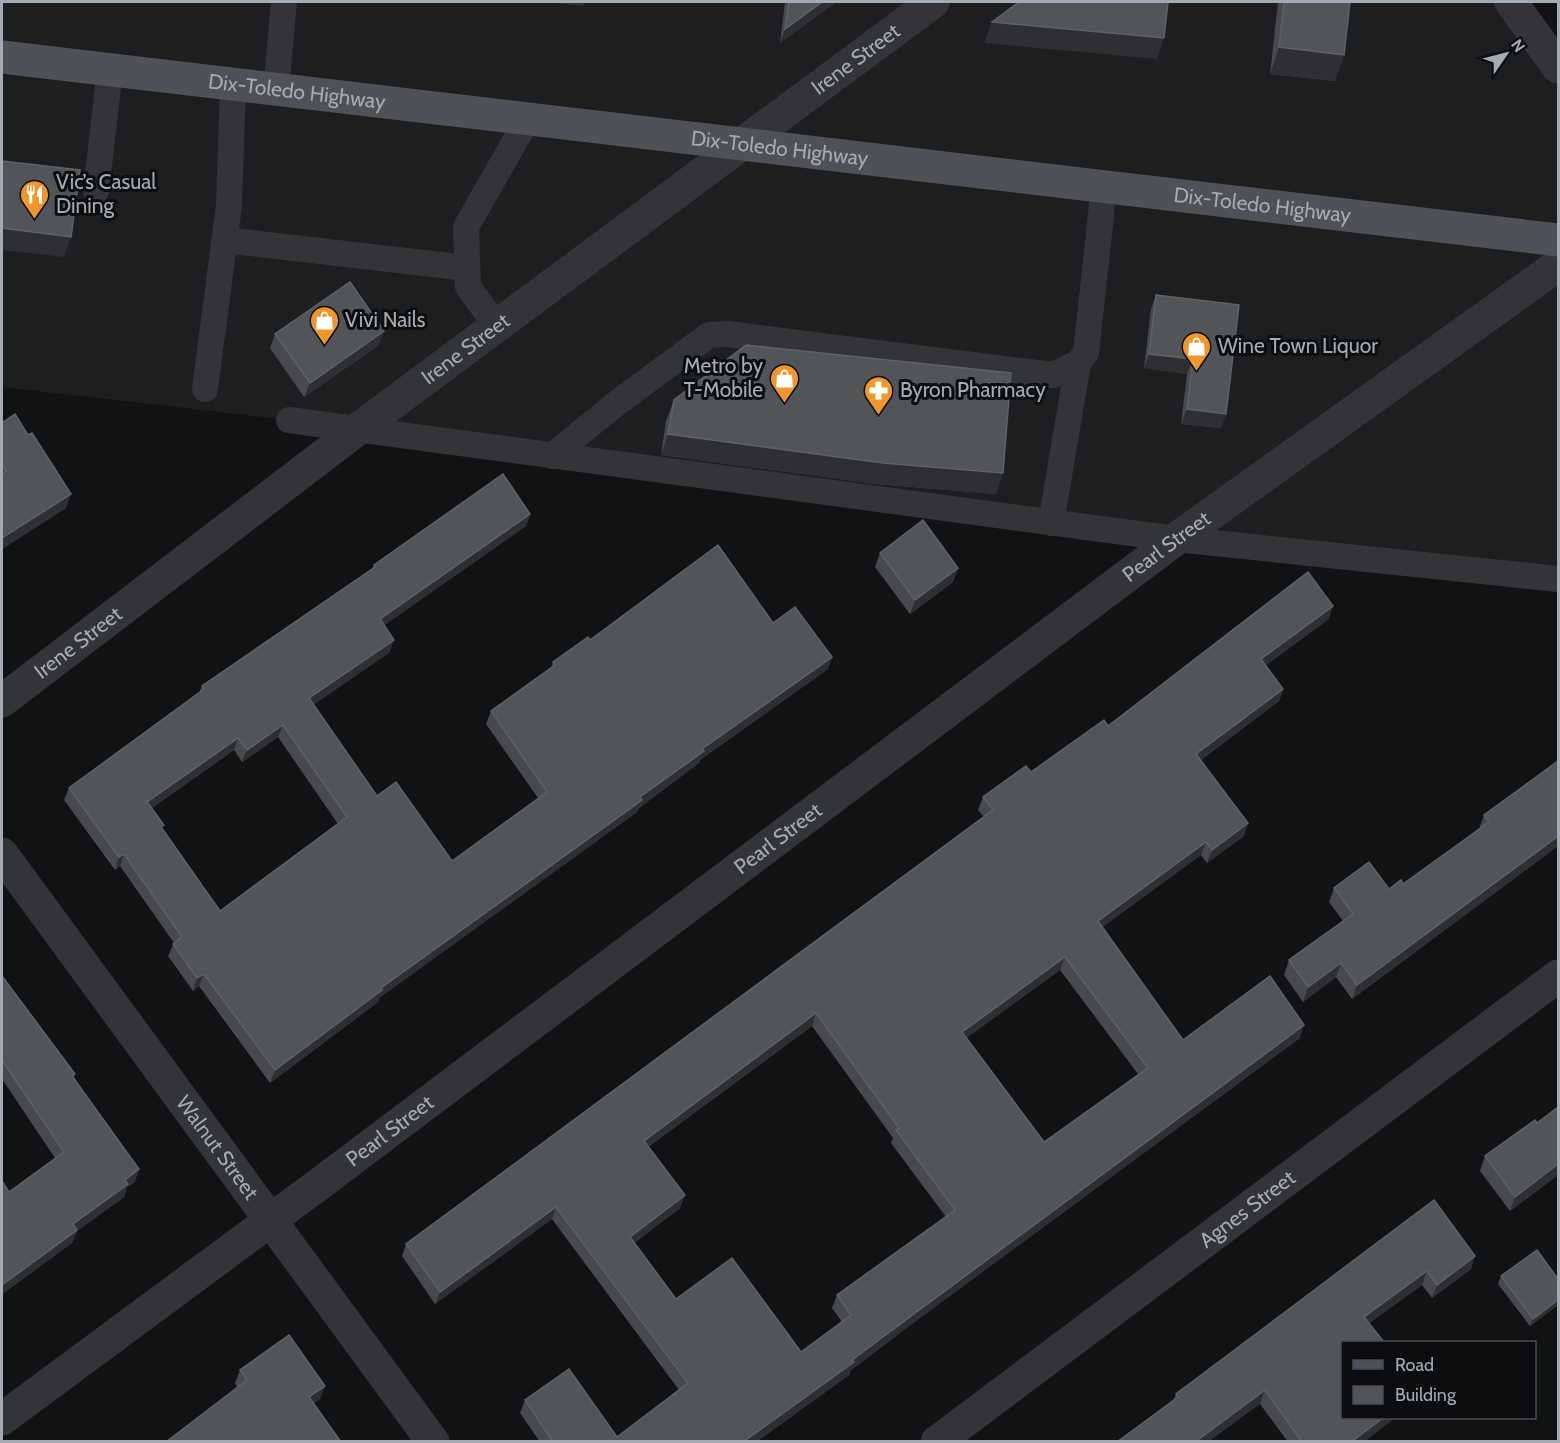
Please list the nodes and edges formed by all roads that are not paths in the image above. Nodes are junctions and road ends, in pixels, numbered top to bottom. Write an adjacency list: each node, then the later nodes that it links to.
1 (284, 2): 8 (lane)
2 (933, 2): 10 (street, Irene Street)
3 (1510, 2): 5 (street)
4 (2, 57): 6 (main road, Dix-Toledo Highway)
5 (1558, 67)
6 (110, 70): 7 (main road, Dix-Toledo Highway); 12 (lane)
7 (233, 85): 8 (main road, Dix-Toledo Highway); 13 (lane)
8 (276, 90): 9 (main road, Dix-Toledo Highway)
9 (527, 120): 10 (main road, Dix-Toledo Highway); 16 (lane)
10 (741, 145): 11 (main road, Dix-Toledo Highway); 17 (street, Irene Street)
11 (1104, 187): 14 (main road, Dix-Toledo Highway); 18 (lane)
12 (96, 191)
13 (225, 240): 16 (lane); 19 (lane)
14 (1558, 240)
15 (1558, 266): 24 (street, Pearl Street)
16 (467, 268): 17 (lane)
17 (497, 326): 21 (street, Irene Street)
18 (1078, 363): 22 (lane); 23 (lane)
19 (205, 389)
20 (288, 420): 21 (lane)
21 (358, 429): 22 (lane); 26 (street, Irene Street)
22 (552, 456): 23 (lane)
23 (1051, 523): 24 (lane)
24 (1176, 539): 25 (lane); 29 (street, Pearl Street)
25 (1558, 579)
26 (2, 701)
27 (2, 854): 29 (street, Walnut Street)
28 (1558, 976): 32 (street, Agnes Street)
29 (270, 1219): 30 (street, Pearl Street); 31 (street, Walnut Street)
30 (2, 1419)
31 (433, 1442)
32 (937, 1442)

